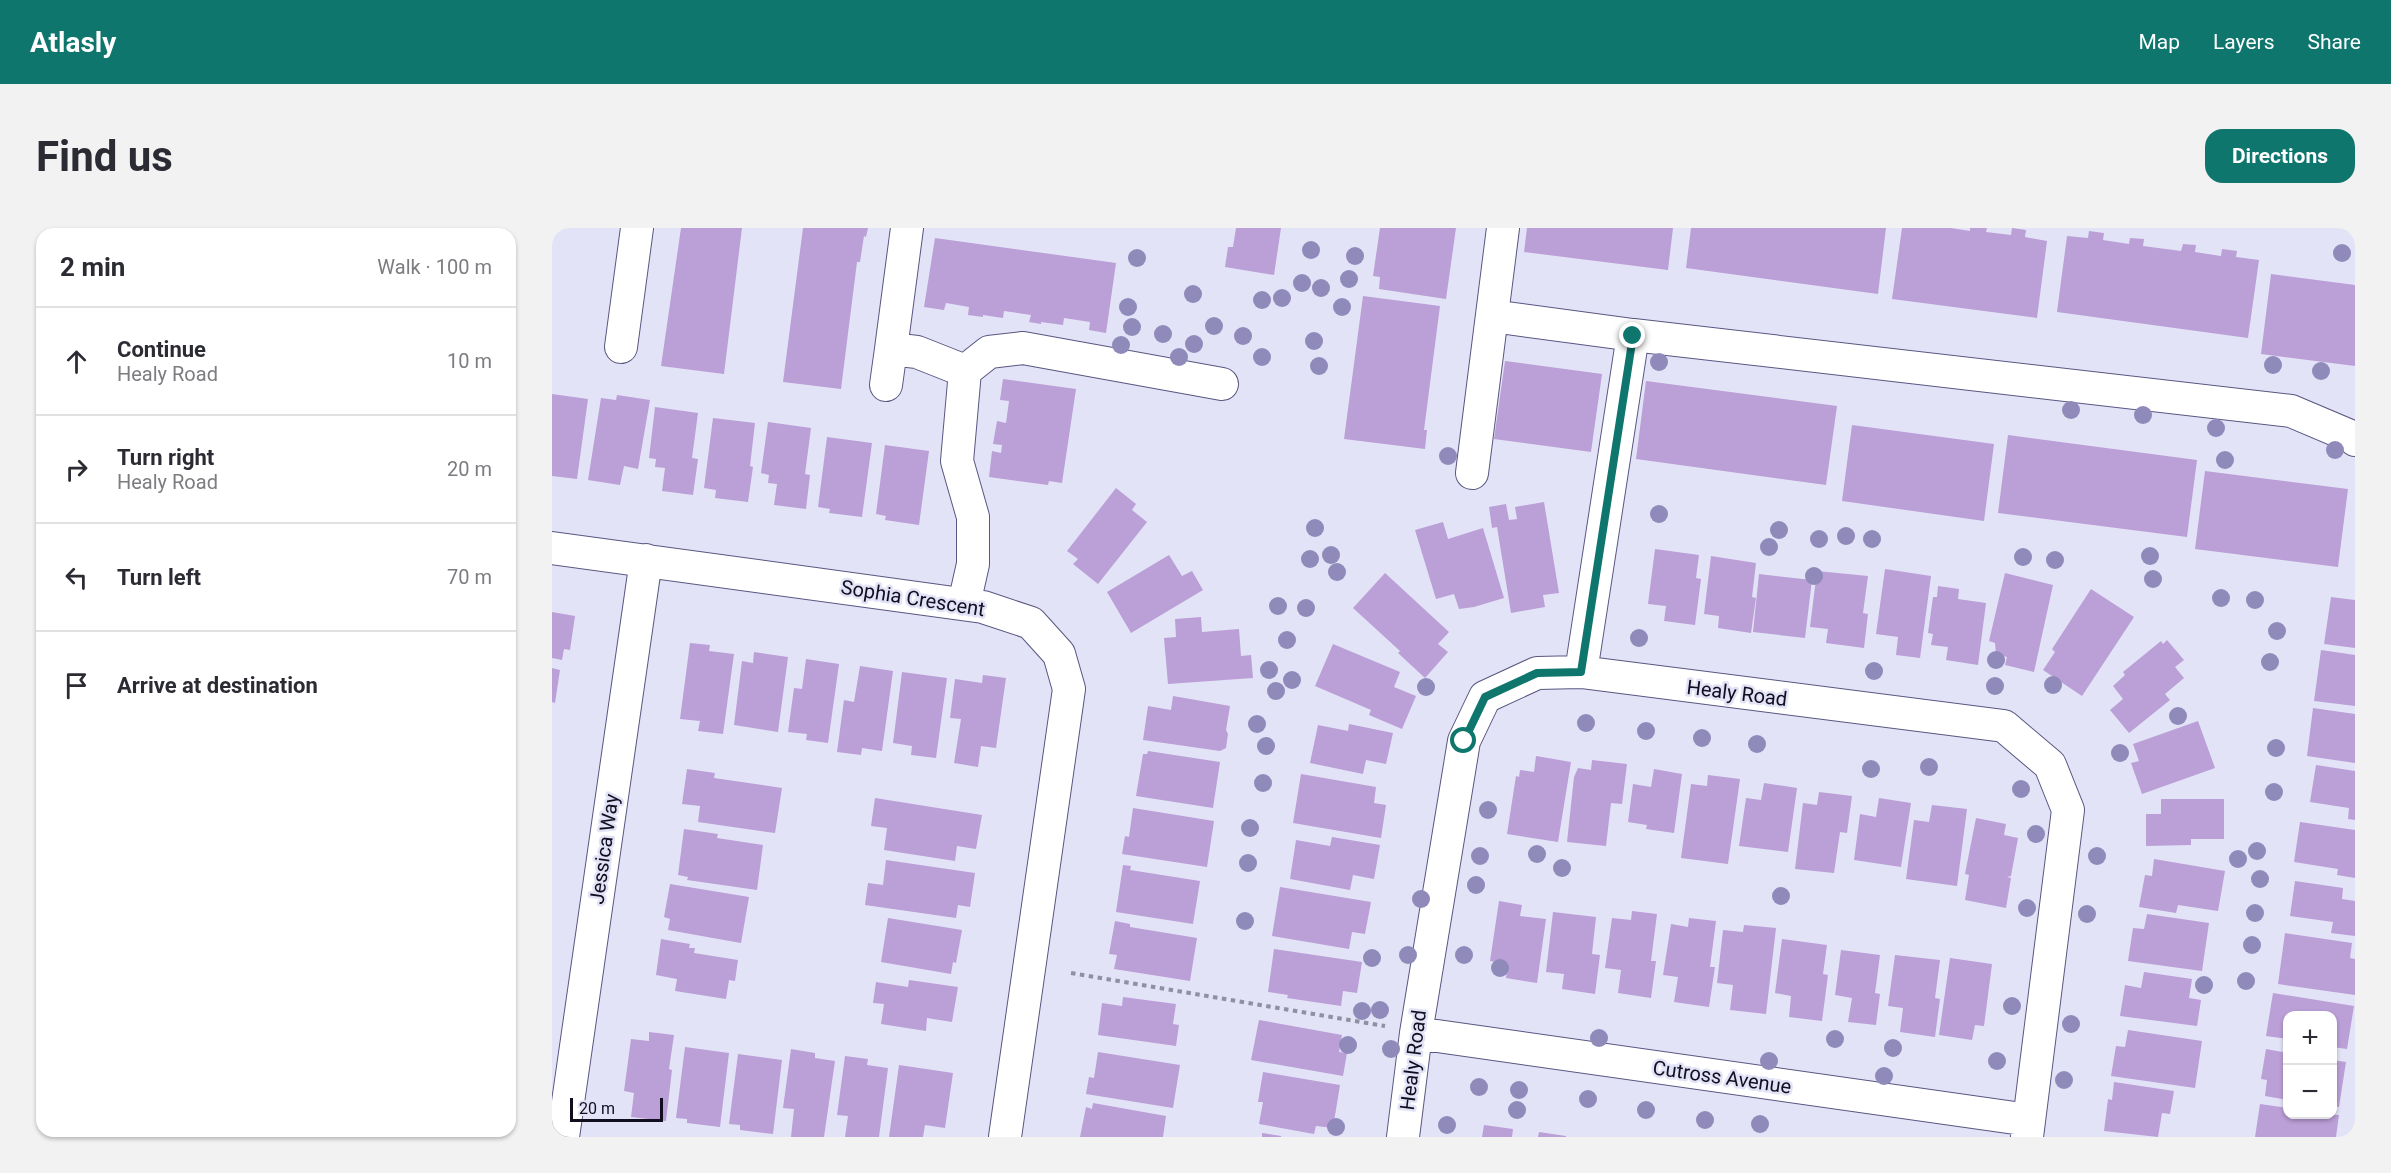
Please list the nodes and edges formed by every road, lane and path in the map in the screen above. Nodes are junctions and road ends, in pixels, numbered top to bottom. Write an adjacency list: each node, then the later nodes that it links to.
1 (638, 228): 6 (street)
2 (907, 228): 7 (street)
3 (1503, 228): 4 (street)
4 (1492, 316): 5 (street); 12 (street)
5 (1633, 336): 11 (street); 16 (street)
6 (621, 347)
7 (891, 349): 8 (street); 10 (street)
8 (965, 371): 9 (street); 15 (street)
9 (1222, 384)
10 (886, 385)
11 (2355, 440)
12 (1472, 473)
13 (552, 548): 14 (street, Sophia Crescent)
14 (646, 561): 15 (street, Sophia Crescent); 20 (street, Jessica Way)
15 (964, 604): 21 (street, Sophia Crescent)
16 (1581, 672): 18 (street, Healy Road); 19 (street, Healy Road)
17 (1071, 974): 18 (path)
18 (1402, 1029): 19 (street, Cutross Avenue); 22 (street, Healy Road)
19 (2028, 1129)
20 (563, 1137)
21 (1005, 1137)
22 (1404, 1137)

